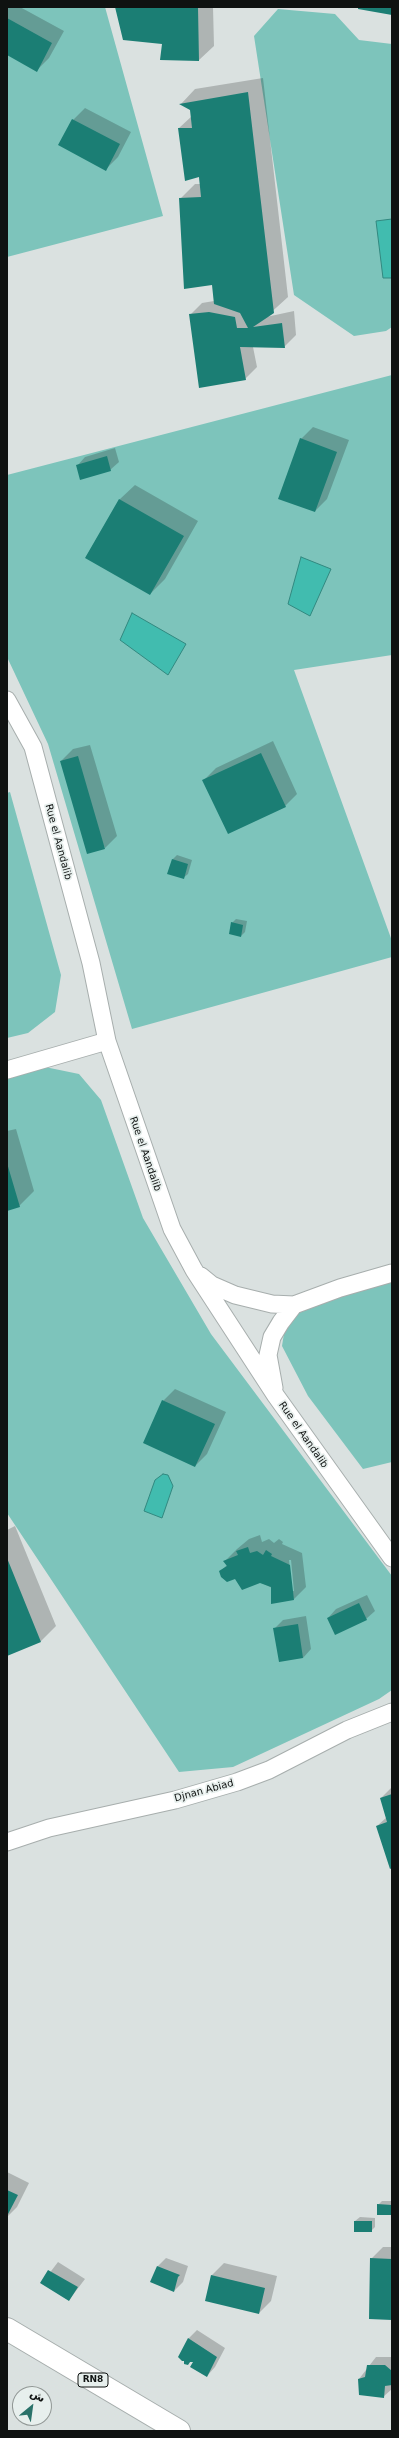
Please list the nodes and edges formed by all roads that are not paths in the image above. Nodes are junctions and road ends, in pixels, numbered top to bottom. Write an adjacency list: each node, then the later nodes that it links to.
1 (7, 700): 2 (street, Rue el Aandalib)
2 (107, 1042): 3 (street); 4 (street, Rue el Aandalib)
3 (7, 1070)
4 (194, 1270): 6 (street); 7 (street, Rue el Aandalib)
5 (392, 1274): 6 (street)
6 (294, 1305): 7 (street)
7 (276, 1396): 8 (street, Rue el Aandalib)
8 (392, 1558)
9 (392, 1712): 10 (street, Djnan Abiad)
10 (7, 1842)
11 (7, 2329): 12 (main road, RN8)
12 (179, 2431)

